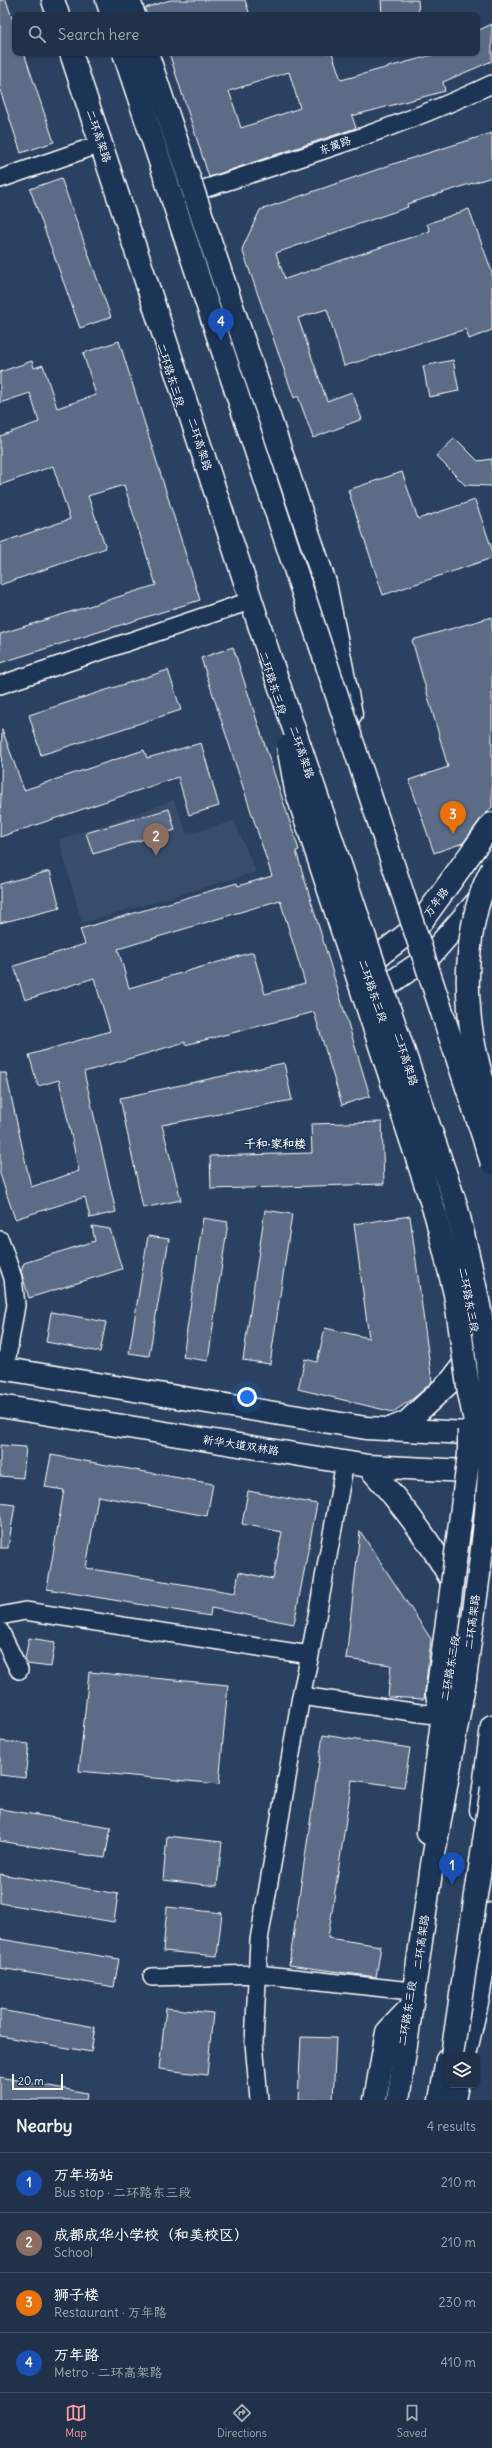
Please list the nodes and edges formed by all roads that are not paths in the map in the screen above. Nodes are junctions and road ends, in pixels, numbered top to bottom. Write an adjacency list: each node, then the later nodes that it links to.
1 (47, 0): 6 (main road)
2 (53, 0): 7 (main road)
3 (107, 0): 8 (main road)
4 (115, 0): 9 (main road)
5 (129, 0): 10 (main road)
6 (51, 12)
7 (57, 12)
8 (111, 12)
9 (118, 12)
10 (133, 12)
11 (65, 56): 17 (main road, 二环路东三段)
12 (72, 56): 21 (main road, 二环高架路)
13 (125, 56): 33 (main road, bridge)
14 (132, 56): 19 (main road)
15 (148, 56): 23 (main road, bridge)
16 (492, 84): 19 (street, 东篱路)
17 (95, 146): 18 (street); 20 (main road, 二环路东三段)
18 (0, 179)
19 (176, 198): 23 (main road)
20 (247, 602): 22 (street); 29 (main road, 二环路东三段)
21 (276, 676): 37 (main road, bridge); 69 (main road, 二环高架路, bridge)
22 (0, 685)
23 (353, 725): 27 (main road)
24 (492, 824): 27 (main road, 万年路)
25 (492, 869): 31 (main road, bridge)
26 (492, 884): 28 (main road)
27 (419, 925): 28 (main road); 29 (main road, 万年路)
28 (430, 956): 30 (main road); 32 (main road)
29 (365, 966): 30 (main road, 二环路东三段)
30 (374, 994): 35 (main road, 二环路东三段)
31 (492, 1118)
32 (492, 1141)
33 (492, 1162)
34 (0, 1240): 36 (street)
35 (476, 1324): 39 (main road); 40 (main road, 二环路东三段)
36 (2, 1368): 39 (main road)
37 (469, 1393): 43 (main road, bridge); 44 (main road, bridge)
38 (0, 1406): 41 (main road, 新华大道双林路)
39 (390, 1429): 40 (main road)
40 (487, 1434): 43 (main road, 二环路东三段)
41 (345, 1462): 42 (main road, 新华大道双林路); 47 (street)
42 (368, 1466): 43 (main road, 新华大道双林路); 44 (main road)
43 (489, 1478): 44 (main road, 二环路东三段)
44 (455, 1608): 50 (main road, 二环路东三段)
45 (0, 1616): 47 (street)
46 (0, 1631): 48 (street)
47 (310, 1655): 49 (street)
48 (20, 1670)
49 (301, 1696): 50 (street); 54 (street)
50 (441, 1716): 56 (main road, 二环路东三段)
51 (492, 1726): 57 (main road)
52 (492, 1788): 60 (main road, bridge)
53 (492, 1914): 61 (main road)
54 (258, 1974): 55 (street); 56 (street); 66 (street)
55 (152, 1977)
56 (409, 2001): 67 (main road); 68 (main road, 二环路东三段)
57 (452, 2030): 58 (main road); 59 (main road)
58 (448, 2052)
59 (452, 2052)
60 (452, 2052)
61 (465, 2052)
62 (444, 2077): 70 (main road)
63 (448, 2088): 71 (main road)
64 (453, 2088): 72 (main road)
65 (456, 2088): 72 (main road)
66 (259, 2100)
67 (375, 2100)
68 (392, 2100)
69 (398, 2100)
70 (440, 2100)
71 (446, 2100)
72 (454, 2100)

